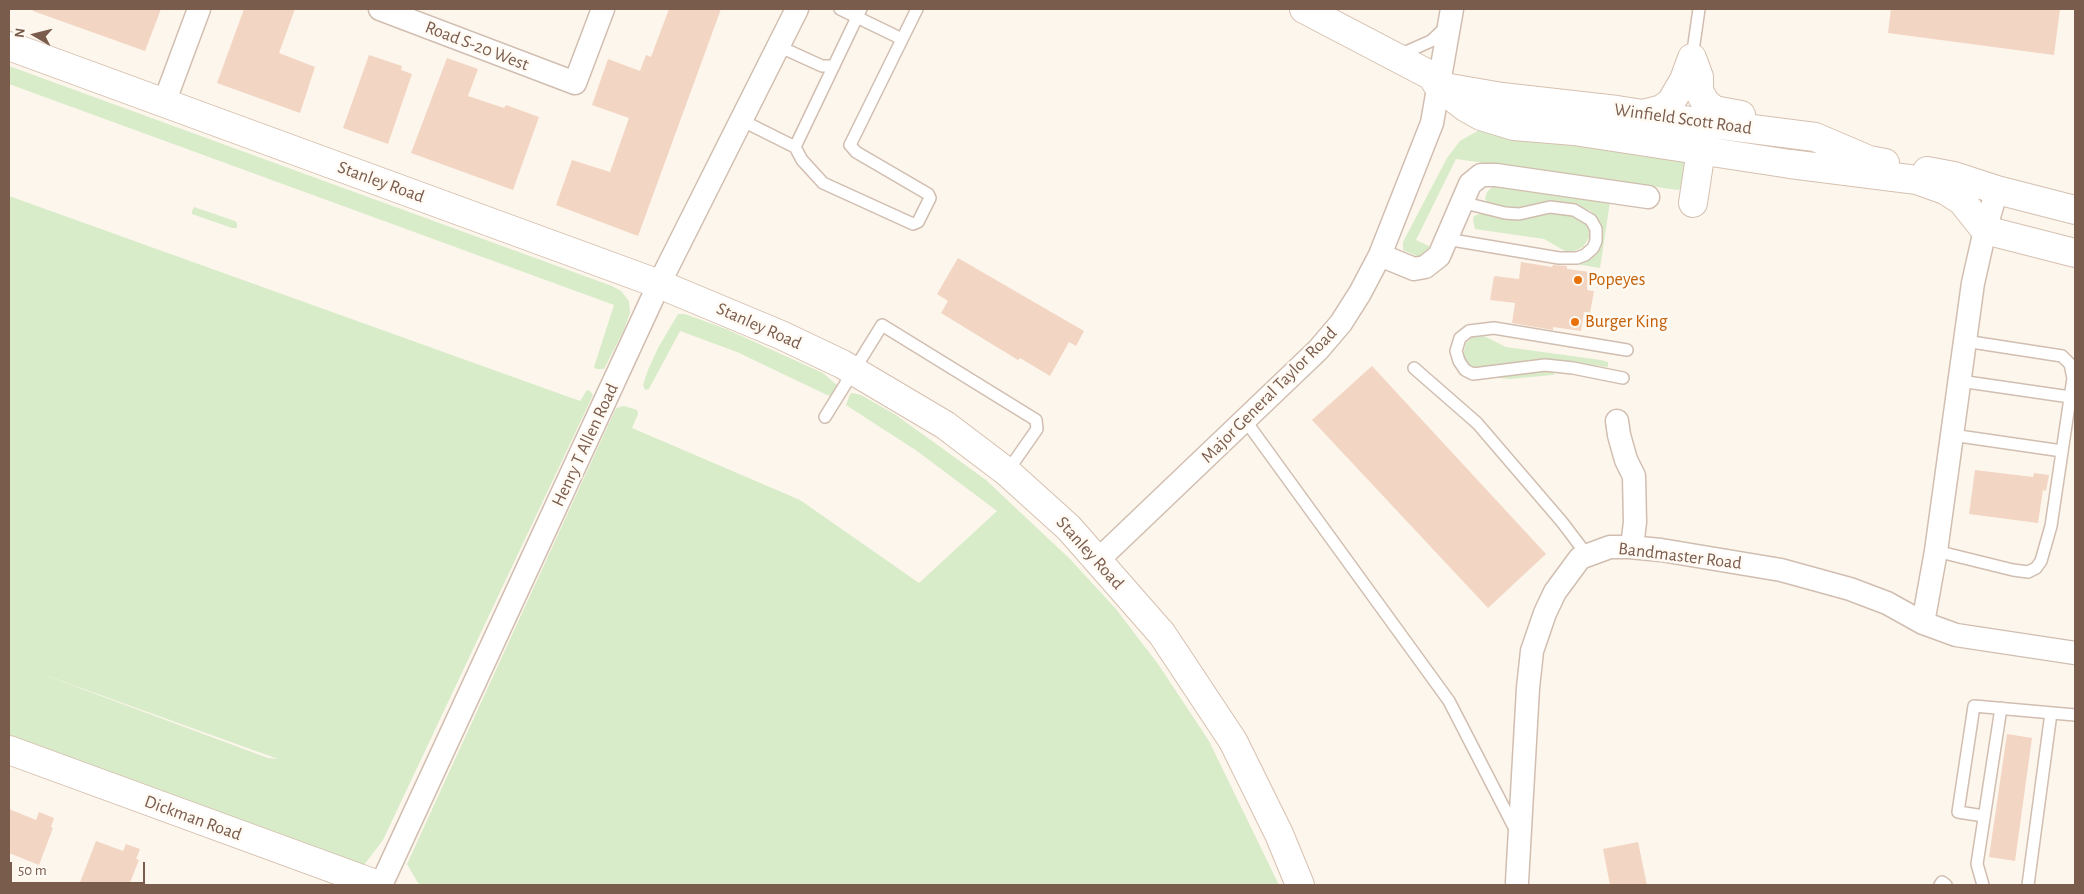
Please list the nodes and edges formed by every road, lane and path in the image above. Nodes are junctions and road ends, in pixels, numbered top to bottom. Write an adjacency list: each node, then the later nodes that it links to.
1 (199, 9): 18 (street)
2 (380, 9): 3 (street, Road S-20 West)
3 (603, 9)
4 (797, 9): 13 (street, Henry T Allen Road)
5 (840, 9): 9 (lane)
6 (917, 9): 11 (lane)
7 (1304, 9): 14 (street)
8 (1700, 9): 15 (lane)
9 (859, 13): 11 (lane); 16 (lane)
10 (1451, 16): 14 (lane); 17 (street, Major General Taylor Road)
11 (902, 39): 22 (lane)
12 (9, 46): 18 (street, Stanley Road)
13 (778, 46): 16 (lane); 20 (street, Henry T Allen Road)
14 (1396, 56): 17 (street)
15 (1692, 58): 19 (street); 21 (street)
16 (834, 66): 22 (lane)
17 (1438, 86): 19 (street, Winfield Scott Road); 23 (street); 32 (street, Major General Taylor Road)
18 (164, 103): 33 (street, Stanley Road)
19 (1643, 114): 21 (street, Winfield Scott Road)
20 (741, 120): 22 (lane); 33 (street, Henry T Allen Road)
21 (1815, 137): 24 (street, Winfield Scott Road)
22 (795, 147)
23 (1701, 150): 27 (street); 29 (street)
24 (1996, 190): 28 (street, Winfield Scott Road); 29 (street)
25 (1648, 197): 26 (street)
26 (1461, 202): 30 (street); 30 (lane)
27 (1693, 204)
28 (2075, 210)
29 (1985, 230): 31 (street); 34 (street)
30 (1446, 239): 32 (street)
31 (2075, 253)
32 (1380, 255): 42 (street, Major General Taylor Road)
33 (660, 284): 37 (street, Stanley Road); 60 (street, Henry T Allen Road)
34 (1965, 341): 39 (street); 40 (lane)
35 (1627, 350): 38 (lane)
36 (1414, 368): 49 (lane)
37 (854, 372): 41 (lane); 46 (street, Stanley Road); 46 (lane)
38 (1623, 378)
39 (1960, 382): 40 (lane); 44 (street)
40 (2070, 397): 45 (lane)
41 (825, 417)
42 (1245, 420): 50 (street, Major General Taylor Road); 58 (lane)
43 (1617, 421): 47 (street)
44 (1952, 435): 45 (lane); 48 (street)
45 (2062, 452): 48 (lane)
46 (1007, 472): 50 (street, Stanley Road)
47 (1632, 547): 49 (street, Bandmaster Road); 51 (street, Bandmaster Road)
48 (1936, 550): 51 (street)
49 (1587, 556): 58 (street, Bandmaster Road)
50 (1097, 561): 61 (street, Stanley Road)
51 (1924, 623): 52 (street, Bandmaster Road)
52 (2075, 652)
53 (2001, 708): 54 (lane); 57 (lane); 57 (lane)
54 (2051, 713): 55 (lane); 65 (lane)
55 (2075, 715)
56 (9, 750): 60 (street, Dickman Road)
57 (1984, 816): 64 (lane)
58 (1520, 838): 59 (street, Bandmaster Road)
59 (1518, 884)
60 (380, 885)
61 (1300, 885)
62 (1940, 885): 63 (lane)
63 (1946, 885)
64 (1983, 885)
65 (2028, 885)

